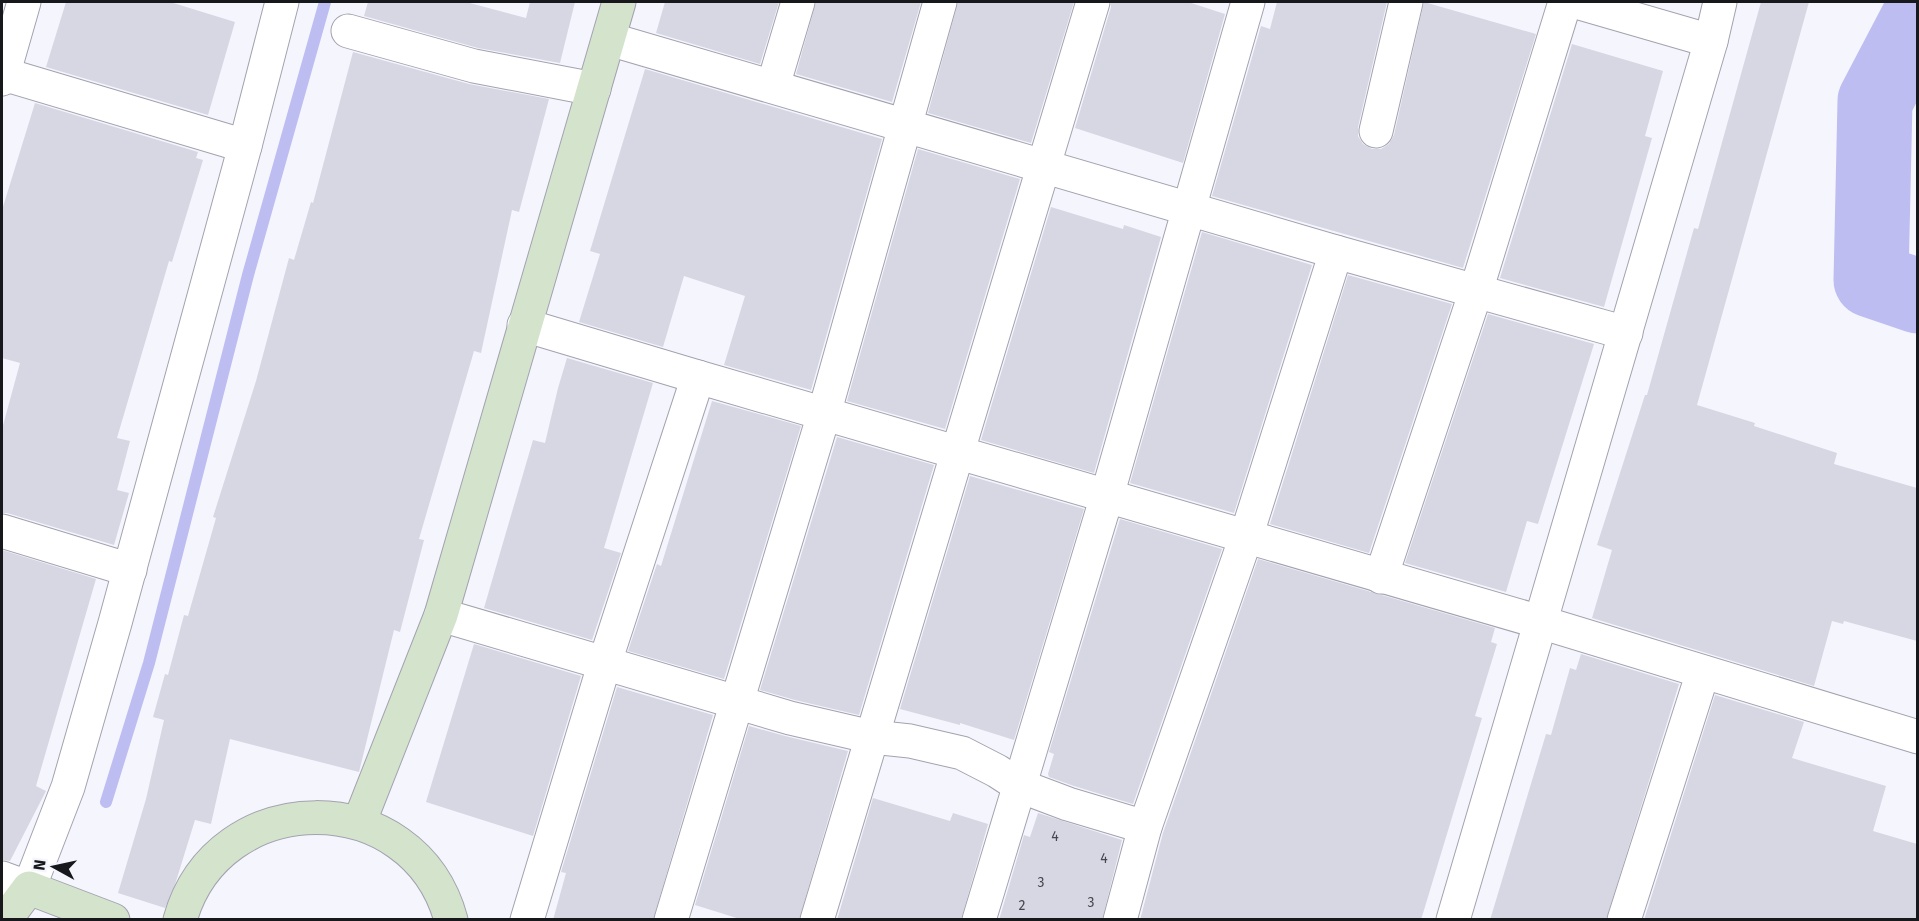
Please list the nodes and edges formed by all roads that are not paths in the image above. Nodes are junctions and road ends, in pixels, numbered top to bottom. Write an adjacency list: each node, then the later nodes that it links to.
1 (24, 2): 15 (street)
2 (282, 2): 20 (street)
3 (619, 2): 13 (street)
4 (798, 2): 16 (street)
5 (940, 2): 18 (street)
6 (1092, 2): 21 (street)
7 (1248, 2): 22 (street)
8 (1406, 2): 19 (street)
9 (1565, 2): 24 (street)
10 (1576, 2): 14 (street)
11 (1720, 2): 14 (street)
12 (348, 32): 17 (street)
13 (609, 39): 16 (street); 17 (street)
14 (1711, 41): 26 (street)
15 (2, 77): 20 (street)
16 (773, 86): 18 (street)
17 (594, 89): 25 (street)
18 (906, 126): 21 (street); 28 (street)
19 (1376, 131)
20 (245, 146): 33 (street)
21 (1043, 166): 22 (street); 29 (street)
22 (1189, 208): 23 (street); 30 (street)
23 (1336, 252): 24 (street); 32 (street)
24 (1476, 291): 26 (street); 34 (street)
25 (525, 325): 27 (street); 35 (street)
26 (1626, 333): 36 (street)
27 (698, 378): 28 (street); 37 (street)
28 (824, 414): 29 (street); 39 (street)
29 (957, 453): 30 (street); 40 (street)
30 (1107, 496): 32 (street); 42 (street)
31 (2, 531): 33 (street)
32 (1246, 537): 34 (street); 44 (street)
33 (130, 570): 45 (street)
34 (1381, 577): 36 (street)
35 (441, 615): 37 (street); 43 (street)
36 (1540, 622): 38 (street); 55 (street)
37 (605, 662): 39 (street); 50 (street)
38 (1703, 672): 41 (street); 56 (street)
39 (736, 702): 40 (street); 51 (street)
40 (872, 737): 42 (street); 52 (street)
41 (1917, 737)
42 (1020, 786): 44 (street); 53 (street)
43 (359, 823): 48 (street); 49 (street)
44 (1145, 827): 54 (street)
45 (15, 883): 46 (street); 47 (street)
46 (5, 920)
47 (113, 920)
48 (180, 920)
49 (452, 920)
50 (527, 920)
51 (671, 920)
52 (817, 920)
53 (980, 920)
54 (1120, 920)
55 (1453, 920)
56 (1624, 920)

